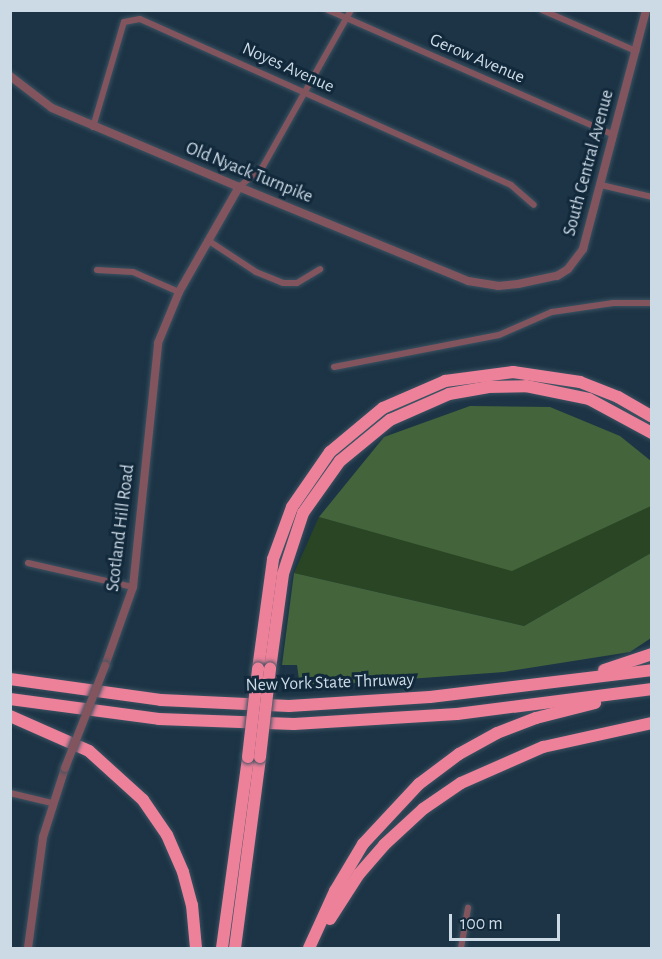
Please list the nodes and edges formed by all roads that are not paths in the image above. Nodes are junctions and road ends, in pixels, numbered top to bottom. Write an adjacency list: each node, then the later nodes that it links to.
1 (328, 10): 5 (street, Gerow Avenue)
2 (351, 10): 5 (street)
3 (542, 10): 6 (street)
4 (646, 10): 6 (street, South Central Avenue)
5 (346, 19): 8 (street); 10 (street, Gerow Avenue)
6 (636, 51): 10 (street, South Central Avenue)
7 (10, 76): 9 (street, Old Nyack Turnpike)
8 (303, 91): 9 (street, Noyes Avenue); 12 (street); 14 (street, Noyes Avenue)
9 (93, 127): 12 (street, Old Nyack Turnpike)
10 (614, 135): 11 (street, South Central Avenue)
11 (601, 185): 13 (street); 18 (street, South Central Avenue)
12 (239, 188): 15 (street, Scotland Hill Road); 18 (street, Old Nyack Turnpike)
13 (651, 197)
14 (534, 205)
15 (208, 241): 16 (street); 19 (street, Scotland Hill Road)
16 (320, 268)
17 (97, 270): 19 (street)
18 (484, 285)
19 (179, 292): 25 (street, Scotland Hill Road)
20 (651, 303): 21 (street)
21 (334, 367)
22 (651, 417): 27 (highway)
23 (651, 434): 27 (highway)
24 (28, 563): 25 (street)
25 (133, 587): 37 (street, Scotland Hill Road, bridge)
26 (651, 654): 30 (highway)
27 (264, 669): 35 (highway, bridge)
28 (651, 670): 30 (highway, New York State Thruway)
29 (10, 679): 30 (highway, New York State Thruway)
30 (572, 680)
31 (651, 689): 32 (highway, New York State Thruway); 43 (highway)
32 (10, 699)
33 (10, 716): 40 (highway)
34 (651, 723): 43 (highway)
35 (254, 757): 41 (highway); 42 (highway)
36 (10, 793): 37 (street)
37 (52, 803): 39 (street, Scotland Hill Road)
38 (468, 908): 44 (street)
39 (28, 948)
40 (196, 948)
41 (222, 948)
42 (235, 948)
43 (311, 948)
44 (461, 948)

